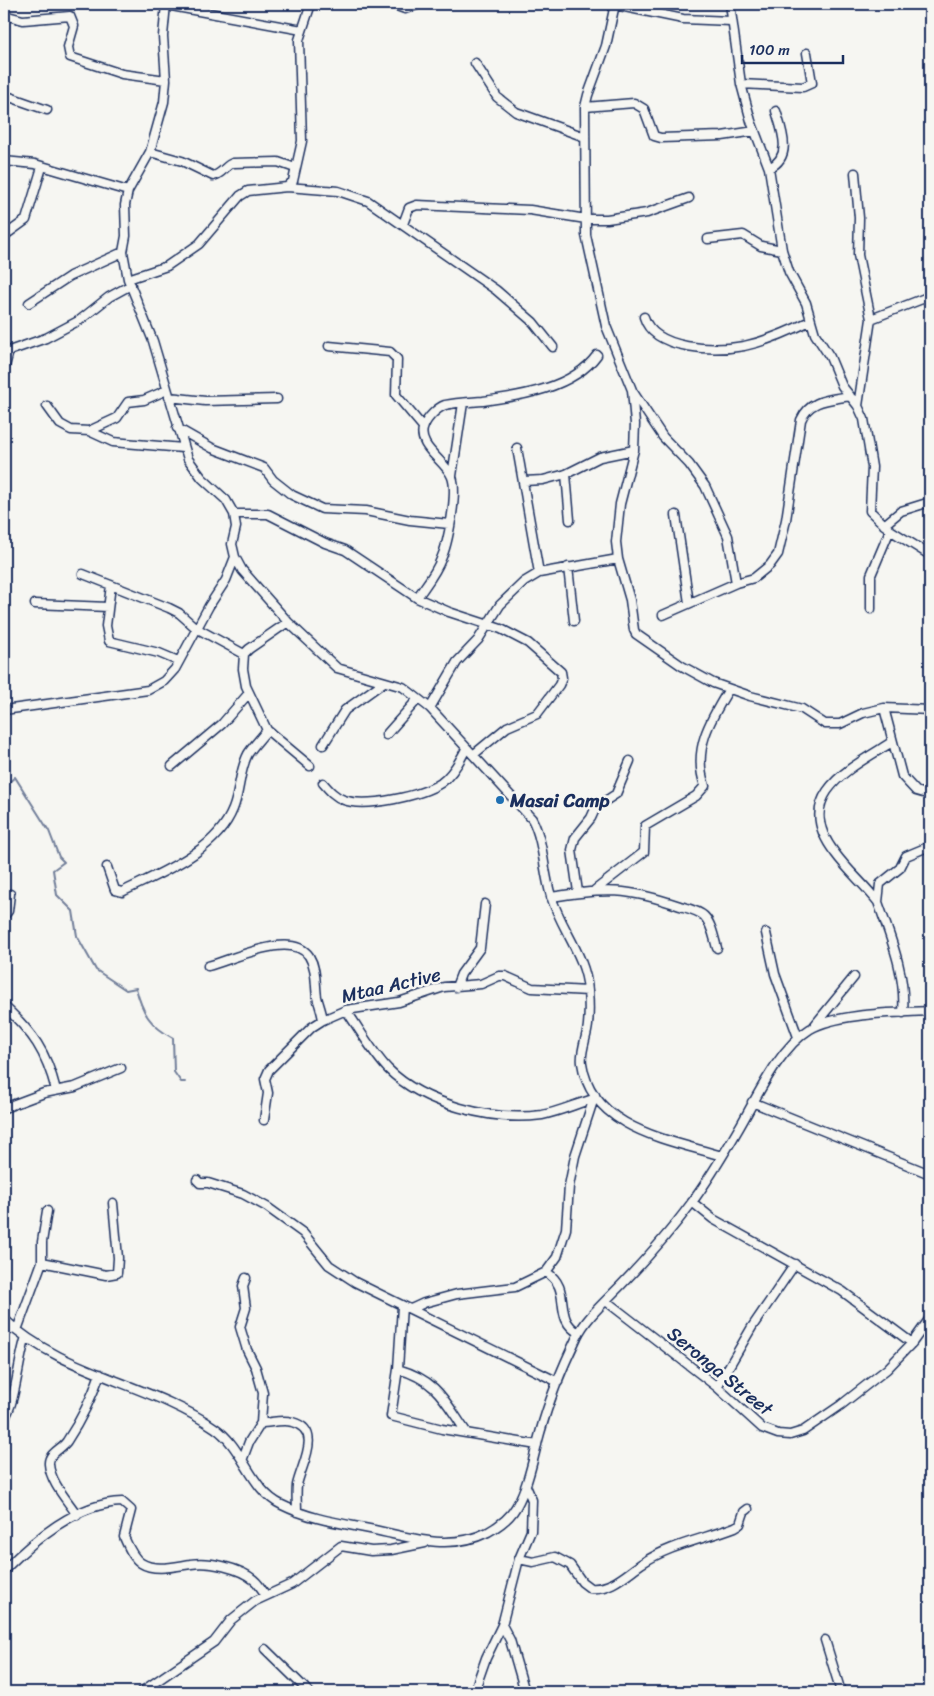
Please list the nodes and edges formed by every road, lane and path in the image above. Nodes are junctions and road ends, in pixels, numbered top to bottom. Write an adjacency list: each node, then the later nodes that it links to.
1 (166, 4): 9 (street); 12 (street)
2 (311, 4): 9 (street)
3 (391, 4): 4 (street)
4 (420, 4)
5 (730, 4): 8 (street)
6 (615, 5): 8 (street); 15 (street)
7 (4, 15): 12 (street)
8 (731, 21): 13 (street)
9 (302, 30): 23 (street)
10 (807, 53): 13 (street)
11 (475, 63): 19 (street)
12 (166, 80): 20 (street)
13 (741, 84): 18 (street)
14 (4, 94): 16 (street)
15 (586, 107): 18 (street); 19 (street)
16 (47, 110)
17 (776, 111): 24 (street)
18 (755, 130): 24 (street)
19 (585, 137): 29 (street)
20 (150, 152): 23 (street); 27 (street)
21 (4, 161): 22 (street)
22 (42, 167): 27 (street); 31 (street)
23 (296, 168): 26 (street)
24 (769, 168): 33 (street)
25 (855, 173): 39 (street)
26 (287, 187): 30 (street); 35 (street)
27 (128, 191): 34 (street)
28 (689, 198): 29 (street)
29 (586, 219): 30 (street); 46 (street)
30 (403, 224): 42 (street)
31 (4, 236)
32 (708, 239): 33 (street)
33 (782, 250): 40 (street)
34 (123, 252): 35 (street); 37 (street)
35 (130, 282): 43 (street); 47 (street)
36 (930, 296): 39 (street)
37 (28, 303)
38 (644, 318): 40 (street)
39 (871, 319): 52 (street)
40 (810, 321): 48 (street)
41 (329, 346): 53 (street)
42 (553, 347)
43 (6, 351): 45 (street)
44 (597, 355): 50 (street)
45 (4, 370)
46 (632, 390): 58 (street); 74 (street)
47 (168, 394): 49 (street); 54 (street); 55 (street)
48 (850, 396): 52 (street); 74 (street)
49 (277, 399)
50 (463, 403): 53 (street); 60 (street)
51 (47, 406): 55 (street)
52 (858, 406): 67 (street)
53 (423, 427): 60 (street)
54 (177, 428): 56 (street); 66 (street)
55 (89, 431): 56 (street)
56 (183, 448): 63 (street)
57 (517, 448): 61 (street)
58 (634, 450): 59 (street); 70 (street)
59 (566, 474): 61 (street); 65 (street)
60 (452, 476): 66 (street)
61 (524, 481): 72 (street)
62 (930, 502): 67 (street)
63 (234, 514): 69 (street); 76 (street)
64 (676, 515): 77 (street)
65 (570, 520)
66 (449, 524): 76 (street)
67 (887, 527): 68 (street); 80 (street)
68 (930, 555)
69 (235, 557): 83 (street); 85 (street)
70 (618, 559): 71 (street); 89 (street)
71 (568, 567): 72 (street); 82 (street)
72 (539, 573): 84 (street)
73 (83, 574): 75 (street)
74 (736, 583): 77 (street)
75 (111, 585): 79 (street); 85 (street)
76 (417, 598): 84 (street)
77 (688, 603): 81 (street)
78 (35, 604): 79 (street)
79 (108, 607): 87 (street)
80 (871, 609)
81 (663, 614)
82 (574, 621)
83 (288, 622): 86 (street); 88 (street)
84 (487, 624): 92 (street); 101 (street)
85 (196, 628): 86 (street); 87 (street)
86 (244, 654): 90 (street)
87 (178, 661): 94 (street)
88 (384, 682): 91 (street); 99 (street)
89 (729, 689): 93 (street); 109 (street)
90 (249, 693): 96 (street); 103 (street)
91 (418, 698): 92 (street); 97 (street)
92 (430, 708): 100 (street)
93 (884, 708): 95 (street); 98 (street)
94 (4, 710)
95 (930, 710)
96 (267, 730): 104 (street); 108 (street)
97 (386, 735)
98 (892, 742): 106 (street); 113 (street)
99 (323, 745)
100 (466, 749): 101 (street); 105 (street)
101 (473, 755): 112 (street)
102 (630, 761): 110 (street)
103 (172, 766)
104 (310, 766)
105 (323, 784)
106 (930, 795)
107 (930, 846): 113 (street)
108 (106, 867)
109 (595, 890): 110 (street); 117 (street)
110 (578, 892): 112 (street)
111 (10, 894): 115 (street)
112 (551, 897): 121 (street)
113 (878, 902): 125 (street)
114 (485, 904): 120 (street)
115 (4, 916)
116 (766, 933): 128 (street)
117 (717, 948)
118 (208, 966): 126 (street)
119 (854, 977): 127 (street)
120 (456, 987): 121 (street, Mtaa Active); 123 (street, Mtaa Active)
121 (588, 991): 131 (street)
122 (4, 1006): 130 (street)
123 (346, 1010): 126 (street, Mtaa Active); 131 (street)
124 (930, 1011): 125 (street)
125 (903, 1013): 127 (street)
126 (323, 1020): 134 (street, Mtaa Active)
127 (813, 1028): 128 (street)
128 (798, 1037): 132 (street)
129 (121, 1068): 130 (street)
130 (56, 1090): 133 (street)
131 (594, 1097): 135 (street); 143 (street)
132 (752, 1102): 135 (street); 136 (street)
133 (4, 1108)
134 (264, 1120)
135 (722, 1156): 138 (street)
136 (930, 1174)
137 (197, 1180): 146 (street)
138 (692, 1202): 142 (street); 145 (street)
139 (113, 1203): 141 (street)
140 (47, 1210): 141 (street)
141 (42, 1262): 150 (street)
142 (795, 1264): 154 (street); 158 (street)
143 (546, 1272): 147 (street); 152 (street)
144 (246, 1278): 160 (street)
145 (606, 1301): 152 (street); 158 (street, Seronga Street)
146 (402, 1306): 147 (street); 155 (street)
147 (411, 1309): 157 (street)
148 (930, 1318): 154 (street, Seronga Street)
149 (4, 1319): 150 (street)
150 (15, 1329): 151 (street); 153 (street)
151 (4, 1333)
152 (578, 1333): 157 (street)
153 (26, 1337): 156 (street); 159 (street)
154 (912, 1343): 158 (street, Seronga Street)
155 (398, 1369): 161 (street); 161 (street)
156 (100, 1374): 163 (street); 167 (street)
157 (558, 1382): 162 (street)
158 (717, 1387)
159 (4, 1420)
160 (261, 1423): 163 (street); 166 (street)
161 (467, 1433): 162 (street)
162 (537, 1445): 164 (street)
163 (243, 1458): 166 (street)
164 (526, 1486): 168 (street); 169 (street)
165 (748, 1509): 169 (street)
166 (297, 1512): 168 (street)
167 (77, 1516): 170 (street); 171 (street)
168 (429, 1542): 171 (street)
169 (519, 1559): 172 (street)
170 (4, 1570)
171 (266, 1596): 175 (street)
172 (502, 1625): 177 (street); 178 (street)
173 (825, 1640): 179 (street)
174 (265, 1649): 176 (street)
175 (141, 1692)
176 (309, 1692)
177 (474, 1692)
178 (525, 1692)
179 (841, 1692)

